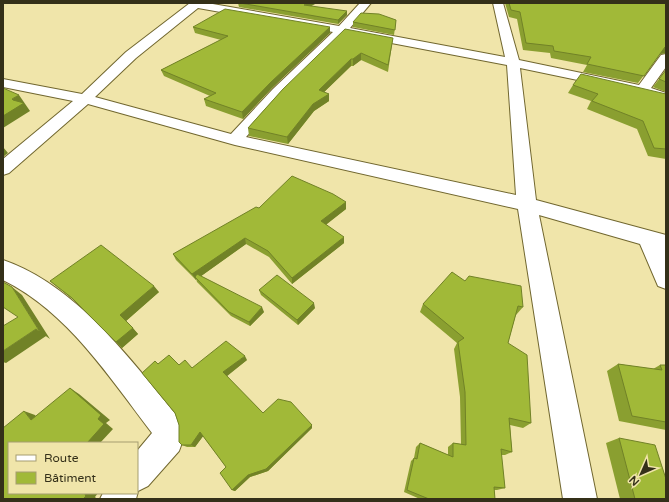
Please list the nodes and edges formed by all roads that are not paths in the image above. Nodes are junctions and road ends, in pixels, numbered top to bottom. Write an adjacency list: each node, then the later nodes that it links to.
1 (366, 3): 4 (street)
2 (498, 3): 6 (street)
3 (196, 4): 4 (street); 10 (street)
4 (344, 29): 6 (street); 11 (street)
5 (666, 58): 8 (street)
6 (513, 62): 8 (street); 13 (street)
7 (3, 83): 10 (street)
8 (642, 90): 9 (street)
9 (666, 98)
10 (85, 99): 11 (street); 12 (street)
11 (234, 140): 13 (street)
12 (3, 168)
13 (527, 204): 14 (street); 18 (street)
14 (657, 240): 16 (street)
15 (3, 269): 17 (street)
16 (666, 279)
17 (138, 474)
18 (580, 499)

